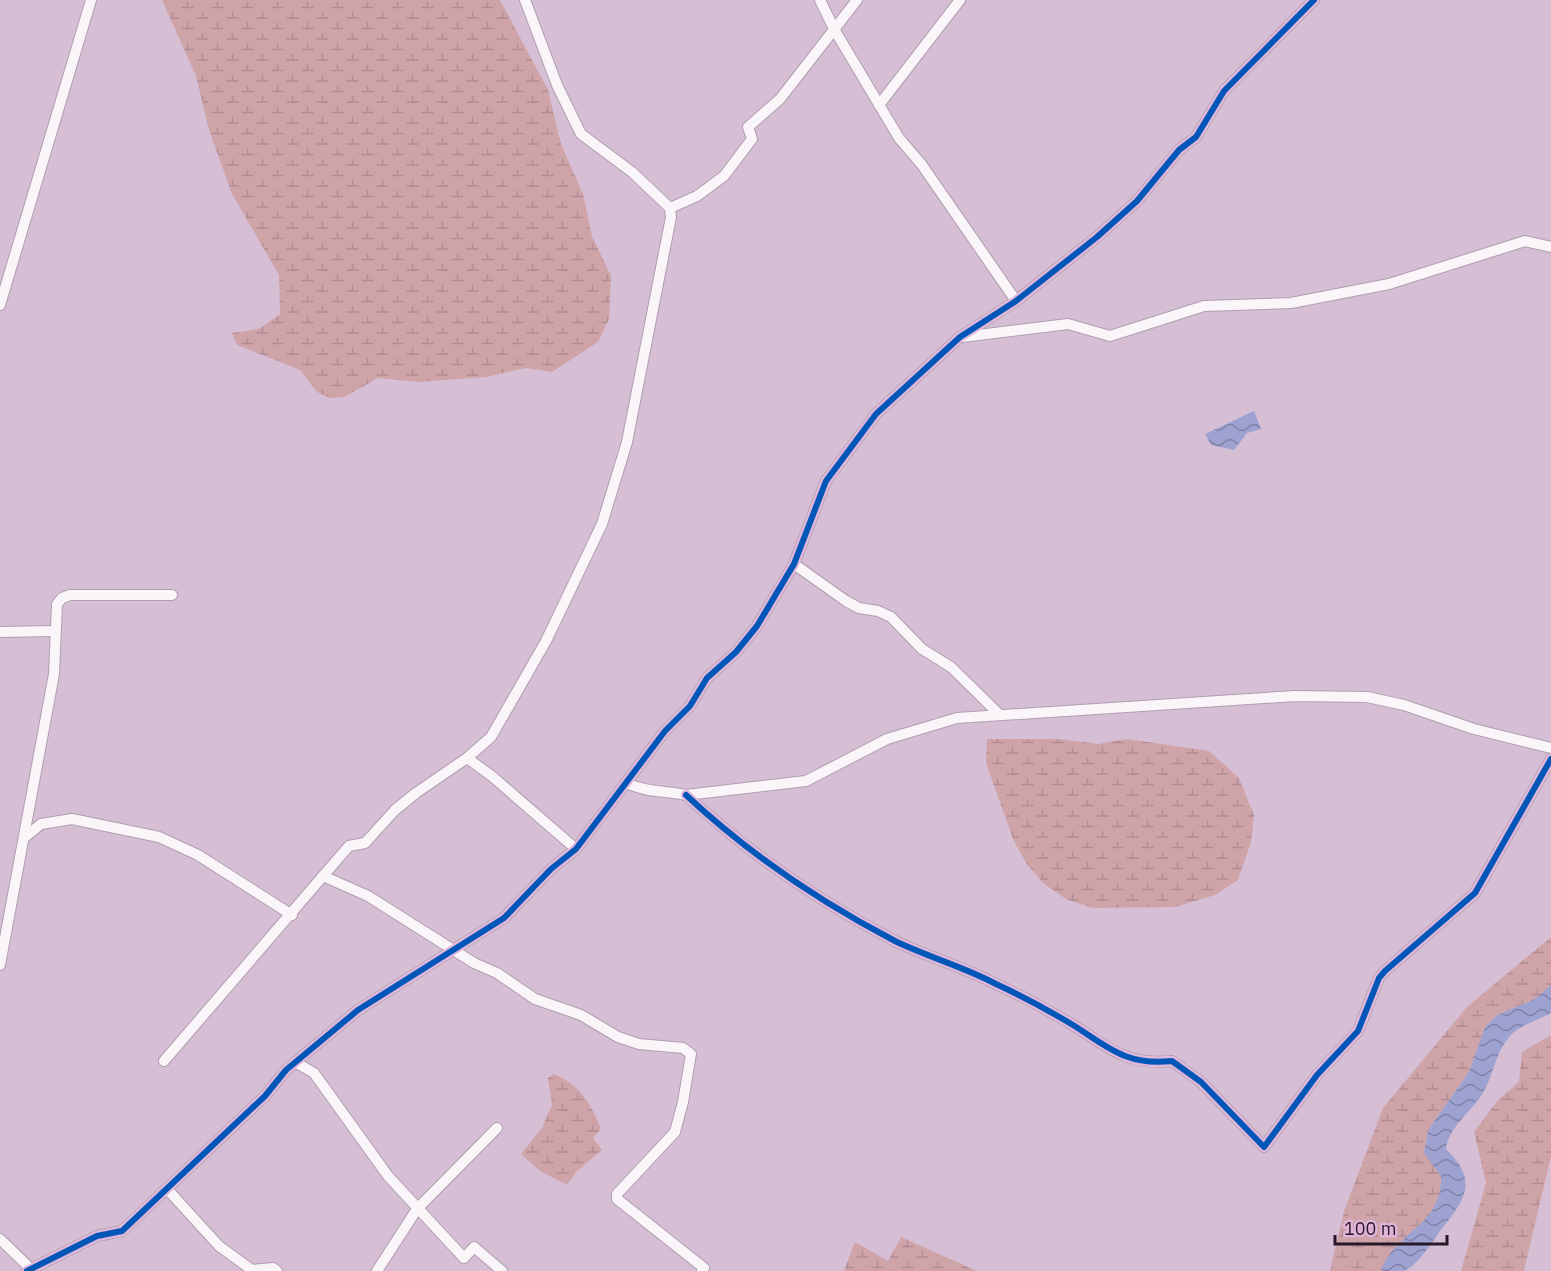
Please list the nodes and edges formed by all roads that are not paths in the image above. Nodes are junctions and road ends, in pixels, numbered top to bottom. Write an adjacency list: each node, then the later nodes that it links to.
1 (91, 0): 12 (street)
2 (525, 0): 9 (street)
3 (820, 0): 7 (street)
4 (857, 0): 7 (street)
5 (960, 0): 8 (street)
6 (1314, 0): 11 (street)
7 (834, 29): 8 (street); 9 (street)
8 (879, 105): 11 (street)
9 (670, 208): 20 (street)
10 (1551, 247): 13 (street)
11 (1016, 300): 13 (street)
12 (0, 305)
13 (960, 337): 14 (street)
14 (794, 564): 18 (street); 22 (street)
15 (172, 595): 16 (street)
16 (55, 631): 17 (street); 24 (street)
17 (0, 632)
18 (1000, 715): 19 (street); 23 (street)
19 (1551, 747)
20 (467, 758): 25 (street); 26 (street)
21 (1551, 759): 23 (street)
22 (626, 783): 23 (street); 25 (street)
23 (686, 795)
24 (24, 838): 27 (street); 29 (street)
25 (576, 849): 28 (street)
26 (323, 876): 27 (street); 28 (street)
27 (292, 915): 30 (street)
28 (453, 949): 31 (street); 40 (street)
29 (0, 965)
30 (164, 1061)
31 (295, 1062): 33 (street); 34 (street)
32 (497, 1128): 34 (street)
33 (168, 1190): 36 (street); 37 (street)
34 (417, 1209): 38 (street); 39 (street)
35 (0, 1239): 36 (street)
36 (29, 1270)
37 (277, 1271)
38 (377, 1271)
39 (502, 1271)
40 (702, 1271)

